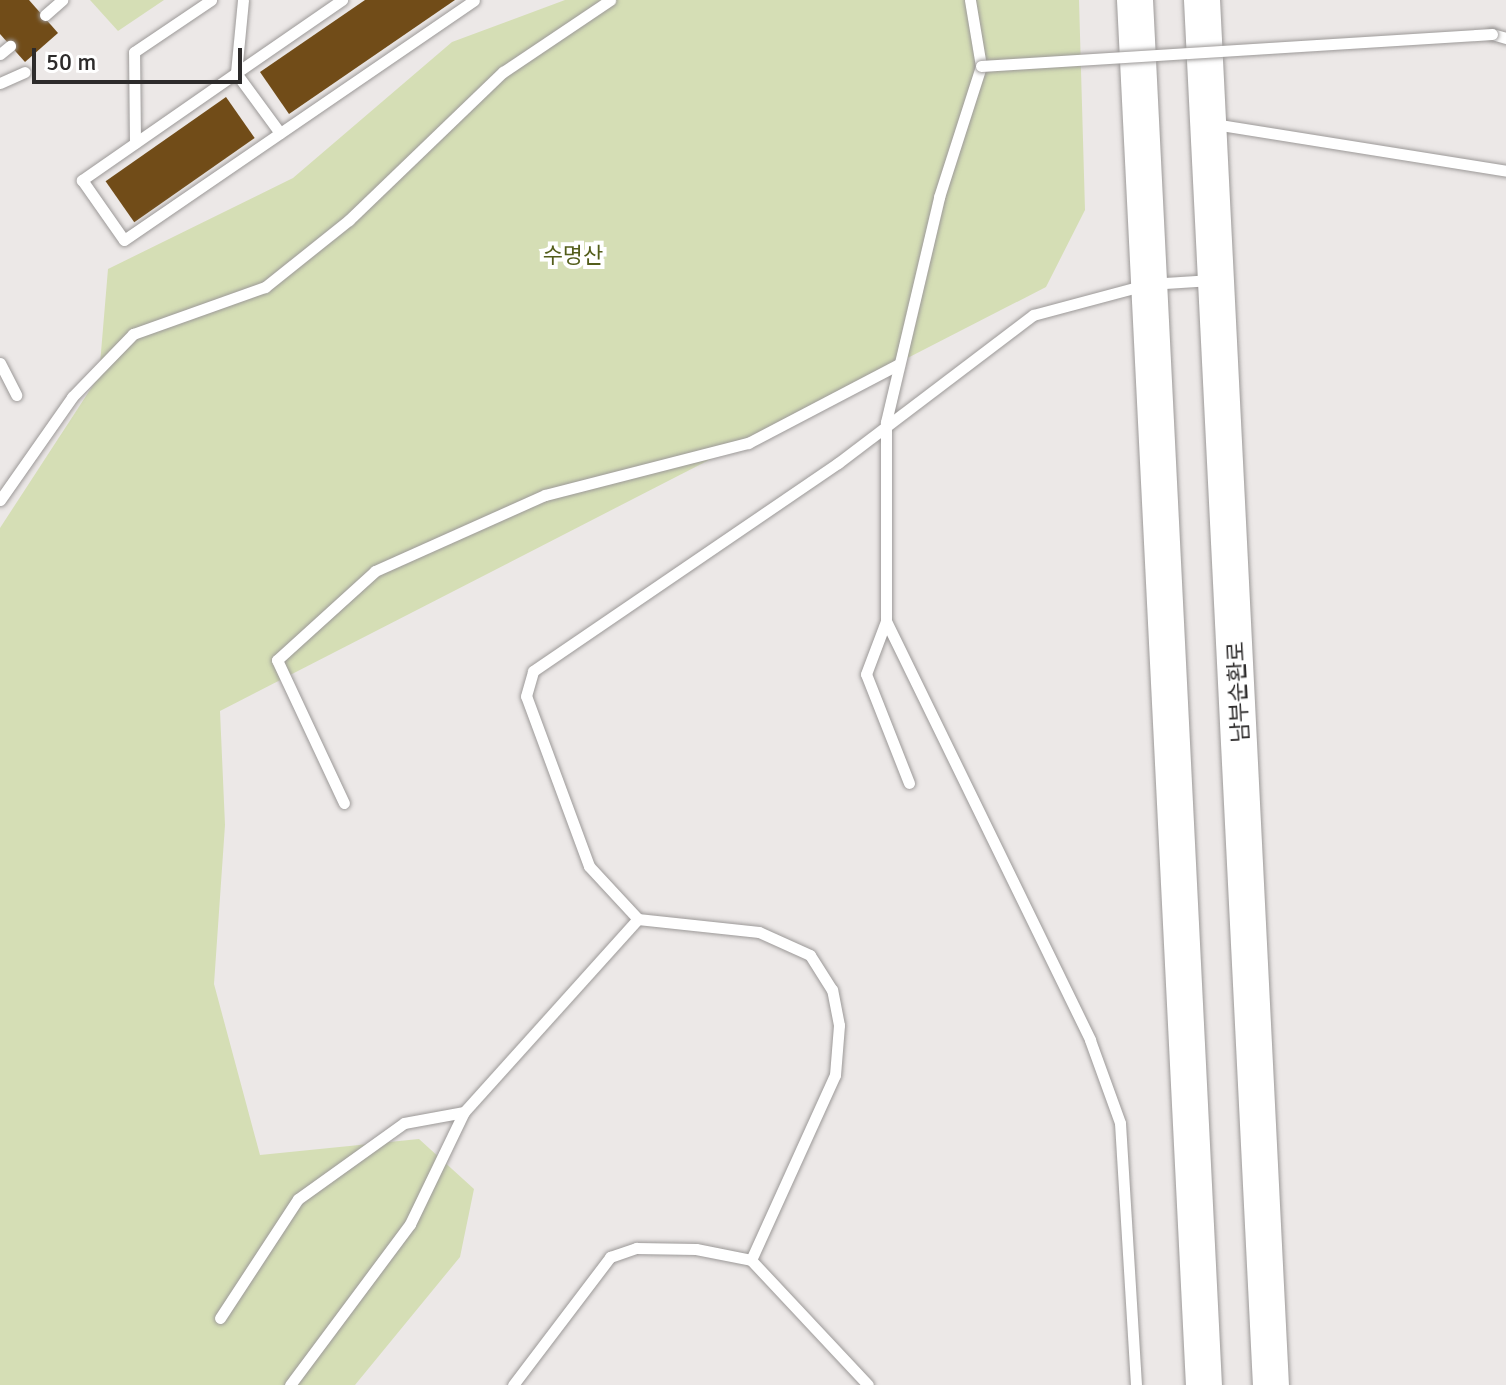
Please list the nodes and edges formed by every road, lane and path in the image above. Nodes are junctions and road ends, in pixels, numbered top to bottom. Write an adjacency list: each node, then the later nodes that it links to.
1 (62, 0): 10 (lane)
2 (211, 0): 20 (lane)
3 (243, 0): 16 (lane)
4 (342, 0): 16 (lane)
5 (474, 0): 19 (lane)
6 (610, 0): 28 (lane)
7 (970, 0): 14 (lane)
8 (1135, 0): 23 (main road)
9 (1202, 0): 18 (main road, 남부순환로)
10 (45, 15)
11 (1506, 38): 14 (lane, bridge)
12 (10, 46): 13 (lane)
13 (0, 54)
14 (981, 66): 25 (lane)
15 (25, 72): 17 (lane)
16 (236, 73): 19 (lane); 20 (lane)
17 (0, 83)
18 (1208, 123): 21 (lane); 22 (main road, 남부순환로)
19 (280, 133): 20 (lane)
20 (135, 143)
21 (1506, 171)
22 (1216, 279): 23 (lane); 41 (main road, 남부순환로)
23 (1149, 284): 27 (lane); 40 (main road)
24 (0, 363): 26 (lane)
25 (899, 364): 27 (lane); 31 (lane)
26 (16, 395)
27 (886, 422): 29 (lane); 32 (lane)
28 (0, 500)
29 (886, 621): 30 (lane); 39 (lane)
30 (909, 783)
31 (344, 803)
32 (638, 919): 33 (lane); 34 (lane)
33 (464, 1112): 35 (lane); 36 (lane)
34 (751, 1260): 37 (lane); 38 (lane)
35 (220, 1318)
36 (290, 1385)
37 (513, 1385)
38 (868, 1385)
39 (1136, 1385)
40 (1204, 1385)
41 (1271, 1385)

